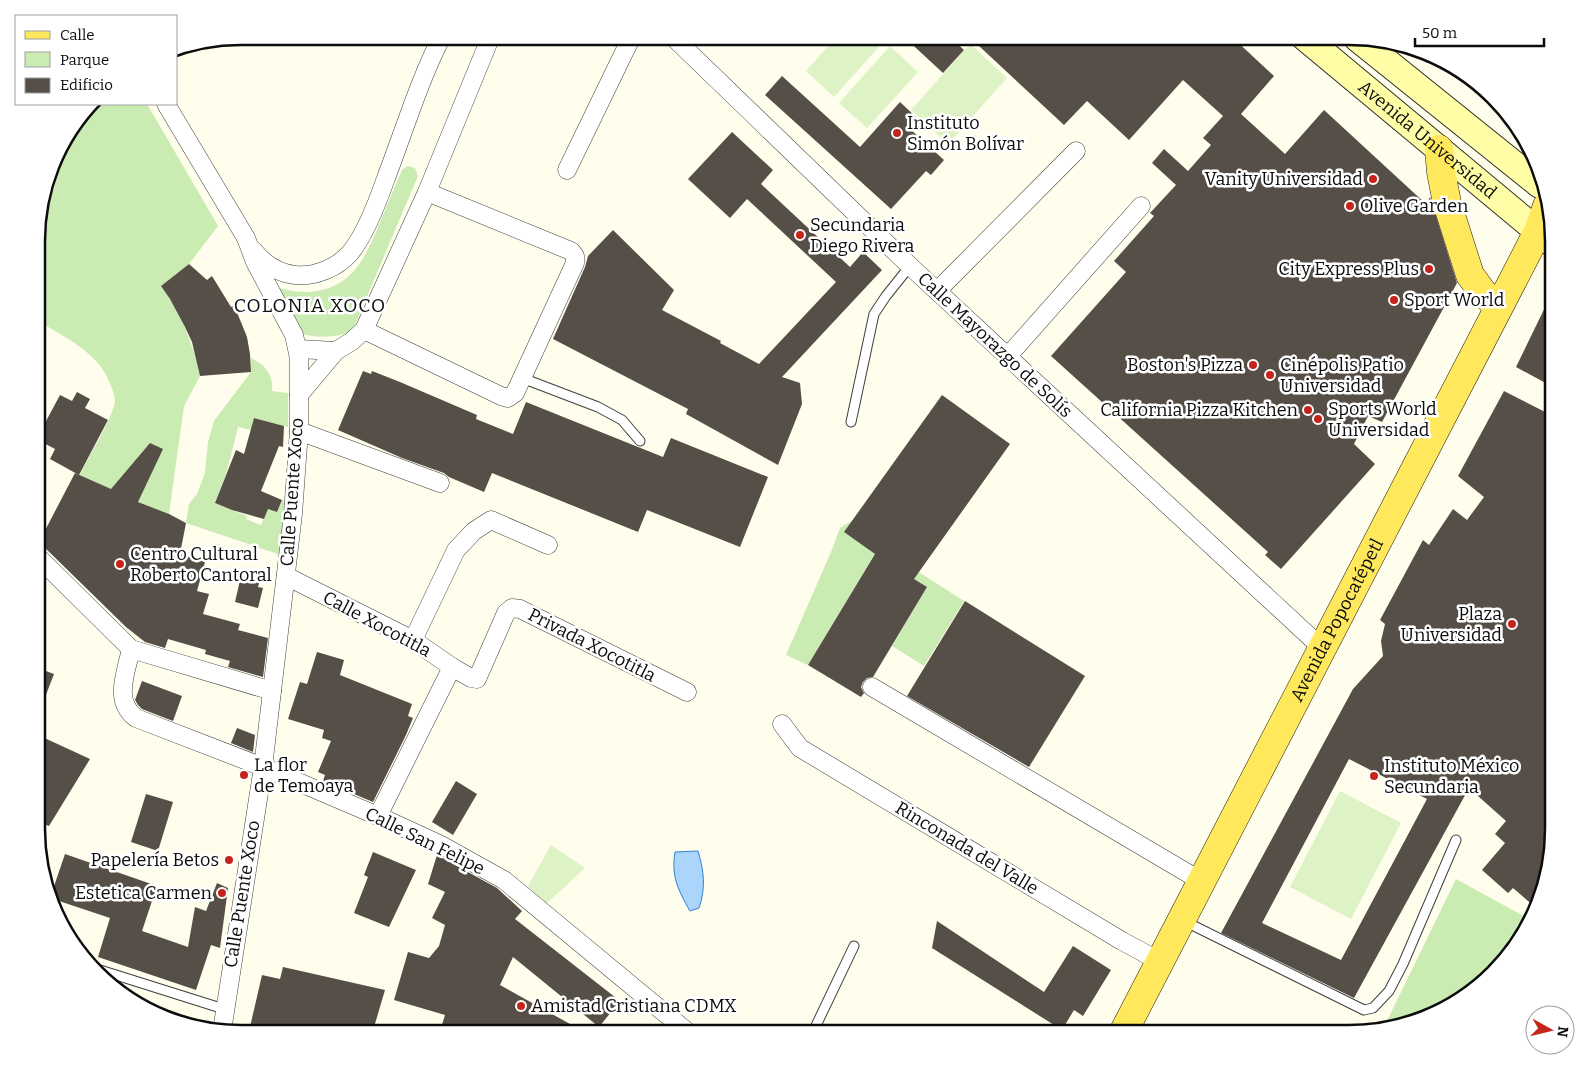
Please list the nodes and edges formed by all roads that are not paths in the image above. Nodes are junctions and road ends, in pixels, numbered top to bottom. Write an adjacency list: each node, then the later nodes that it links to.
1 (438, 45): 16 (street)
2 (488, 45): 12 (street)
3 (628, 45): 10 (street)
4 (681, 45): 17 (street, Calle Mayorazgo de Solís)
5 (1314, 45): 8 (main road, Avenida Universidad)
6 (1367, 46): 11 (main road, Avenida Universidad)
7 (167, 105): 16 (street, Calle Puente Xoco)
8 (1439, 149): 14 (main road, Avenida Universidad); 19 (main road)
9 (1076, 151): 18 (street)
10 (567, 170)
11 (1536, 182)
12 (427, 192): 20 (street); 24 (street)
13 (1141, 206): 23 (street)
14 (1545, 226)
15 (1545, 229): 19 (main road, Avenida Popocatépetl)
16 (246, 238): 21 (street, Calle Puente Xoco)
17 (910, 266): 18 (street, Calle Mayorazgo de Solís); 26 (lane)
18 (937, 291): 23 (street, Calle Mayorazgo de Solís)
19 (1498, 306): 35 (main road, Avenida Popocatépetl)
20 (364, 330): 22 (street); 24 (street)
21 (298, 349): 22 (street); 25 (street, Calle Puente Xoco)
22 (336, 350): 25 (street)
23 (1008, 356): 35 (street, Calle Mayorazgo de Solís)
24 (522, 378): 28 (lane)
25 (299, 395): 27 (street, Calle Puente Xoco)
26 (850, 422)
27 (299, 431): 29 (street); 32 (street, Calle Puente Xoco)
28 (640, 441)
29 (440, 483)
30 (548, 545): 33 (street)
31 (45, 564): 34 (street)
32 (286, 576): 33 (street, Calle Xocotitla); 38 (street, Calle Puente Xoco)
33 (413, 640): 36 (street, Calle Xocotitla)
34 (131, 649): 38 (street); 41 (street, Calle San Felipe)
35 (1323, 649): 44 (main road, Avenida Popocatépetl)
36 (452, 667): 39 (street, Privada Xocotitla); 42 (street)
37 (872, 688): 44 (street)
38 (272, 691): 41 (street, Calle Puente Xoco)
39 (687, 692)
40 (782, 724): 47 (street, Rinconada del Valle)
41 (262, 767): 42 (street, Calle San Felipe); 49 (street, Calle Puente Xoco)
42 (378, 816): 51 (street, Calle San Felipe)
43 (1456, 840): 45 (lane)
44 (1201, 881): 45 (main road, Avenida Popocatépetl)
45 (1181, 920): 47 (main road, Avenida Popocatépetl)
46 (854, 946): 52 (lane)
47 (1161, 962): 53 (main road, Avenida Popocatépetl)
48 (107, 972): 49 (lane)
49 (224, 1009): 50 (street, Calle Puente Xoco)
50 (223, 1024)
51 (679, 1025)
52 (816, 1025)
53 (1127, 1025)

